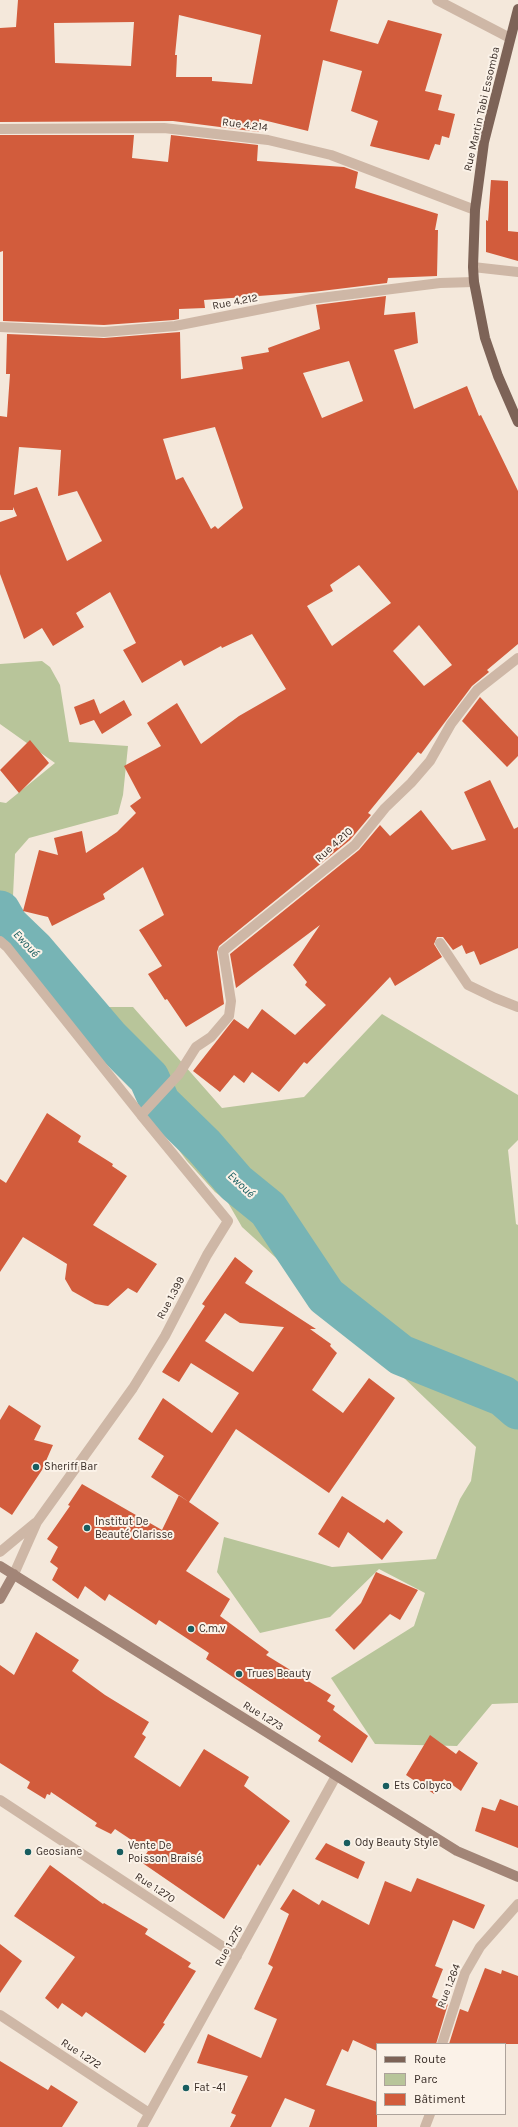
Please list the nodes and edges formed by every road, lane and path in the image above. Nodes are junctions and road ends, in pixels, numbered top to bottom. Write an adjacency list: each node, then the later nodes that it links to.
1 (437, 0): 3 (street)
2 (518, 10): 3 (main road, Rue Martin Tabi Essomba)
3 (510, 38): 5 (main road, Rue Martin Tabi Essomba)
4 (0, 129): 5 (street, Rue 4.214)
5 (475, 210): 6 (main road, Rue Martin Tabi Essomba)
6 (473, 267): 7 (street); 8 (main road, Rue Martin Tabi Essomba)
7 (518, 272)
8 (474, 282): 9 (street, Rue 4.212); 10 (main road, Rue Martin Tabi Essomba)
9 (0, 327)
10 (518, 422)
11 (518, 658): 15 (street, Rue 4.210)
12 (0, 941): 15 (street)
13 (440, 942): 14 (street)
14 (518, 1007)
15 (145, 1112): 16 (street, Rue 1.399)
16 (37, 1522): 17 (street); 19 (street, Rue 1.399)
17 (0, 1552)
18 (0, 1566): 19 (main road, Rue 1.273)
19 (14, 1574): 20 (main road); 21 (main road, Rue 1.273)
20 (0, 1599)
21 (336, 1776): 23 (main road, Rue 1.273); 25 (street, Rue 1.275)
22 (0, 1800): 25 (street, Rue 1.270)
23 (518, 1877)
24 (518, 1904): 27 (street, Rue 1.264)
25 (237, 1956): 28 (street, Rue 1.275)
26 (0, 2015): 28 (street, Rue 1.272)
27 (442, 2043)
28 (149, 2113): 30 (street, Rue 1.275)
29 (430, 2115): 31 (street)
30 (142, 2127)
31 (425, 2127)

